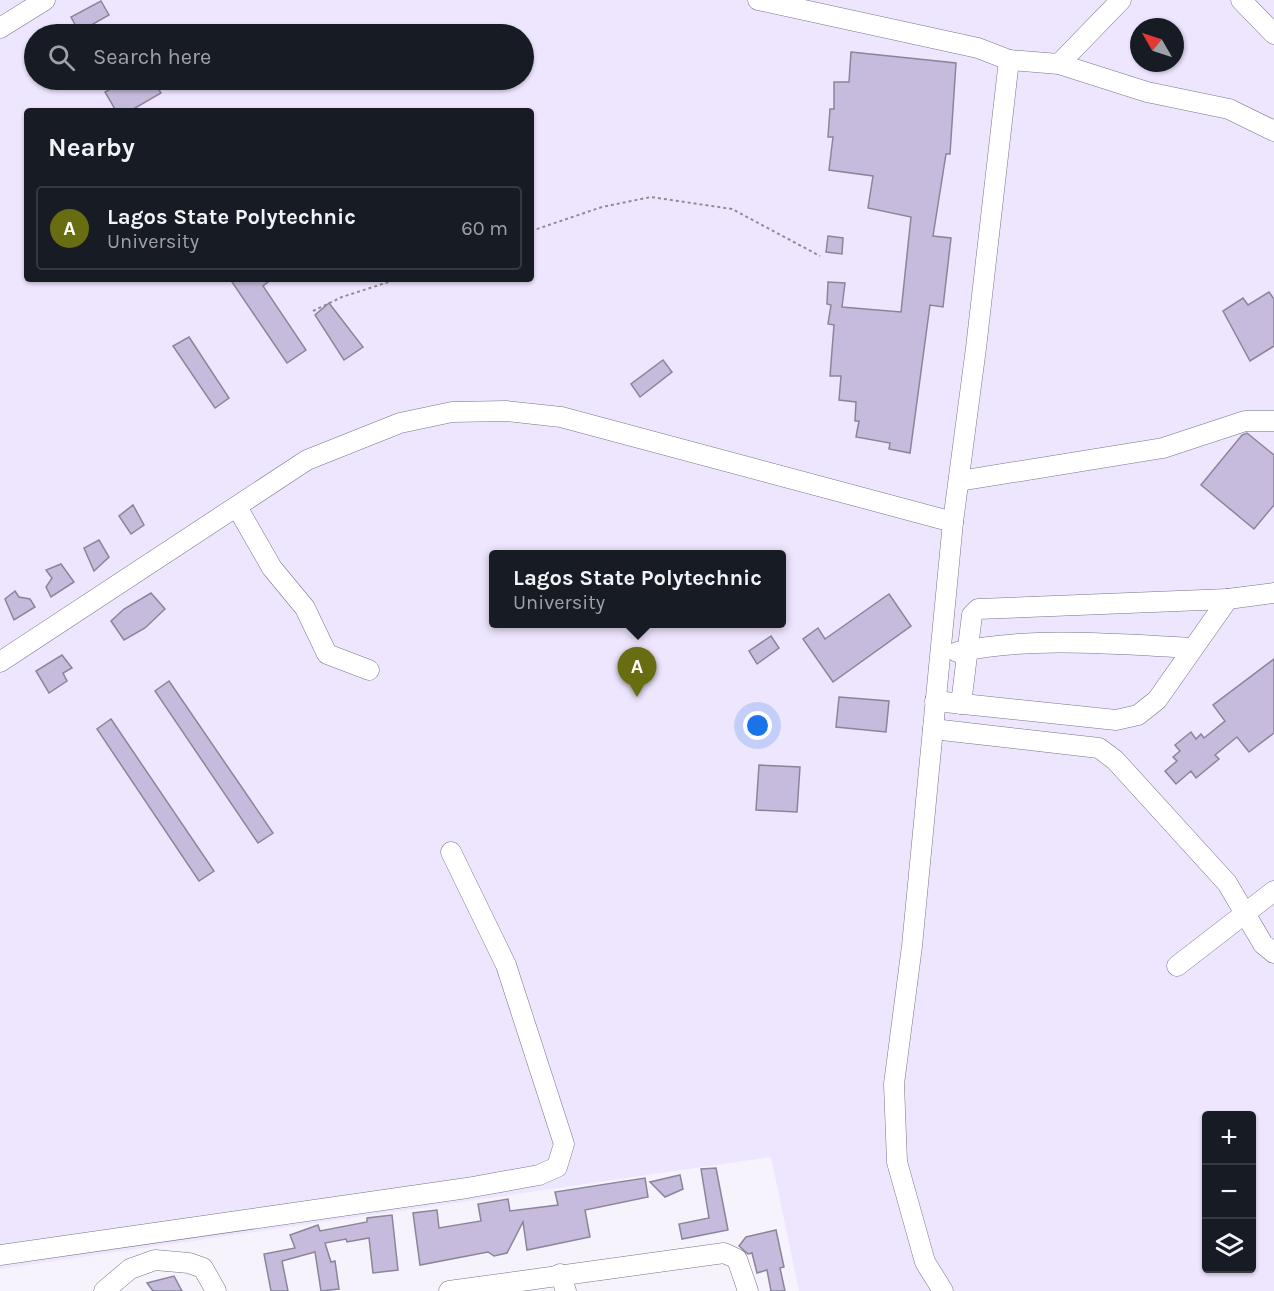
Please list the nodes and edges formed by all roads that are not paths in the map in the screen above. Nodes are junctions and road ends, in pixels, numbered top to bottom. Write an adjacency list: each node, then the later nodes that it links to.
1 (45, 0): 5 (street)
2 (758, 0): 7 (street)
3 (1121, 0): 8 (street)
4 (1241, 0): 6 (street)
5 (0, 28)
6 (1274, 34)
7 (1009, 60): 8 (street); 11 (street)
8 (1059, 64): 9 (street)
9 (1274, 131)
10 (1274, 421): 11 (street)
11 (959, 481): 13 (street)
12 (237, 507): 13 (street); 19 (street); 20 (street)
13 (953, 522): 18 (street)
14 (1274, 593): 15 (street)
15 (1228, 599): 16 (street); 17 (street)
16 (1193, 648): 17 (street); 22 (street)
17 (968, 650): 18 (street); 22 (street)
18 (940, 656): 21 (street)
19 (0, 662)
20 (369, 670)
21 (935, 701): 22 (street); 23 (street)
22 (962, 704)
23 (933, 729): 26 (street); 35 (street)
24 (450, 852): 29 (street)
25 (1274, 891): 26 (street)
26 (1246, 913): 27 (street); 28 (street)
27 (1274, 953)
28 (1178, 966)
29 (0, 1255)
30 (563, 1282): 33 (street); 34 (street)
31 (104, 1291): 32 (street)
32 (216, 1291)
33 (449, 1291)
34 (748, 1291)
35 (943, 1291)

